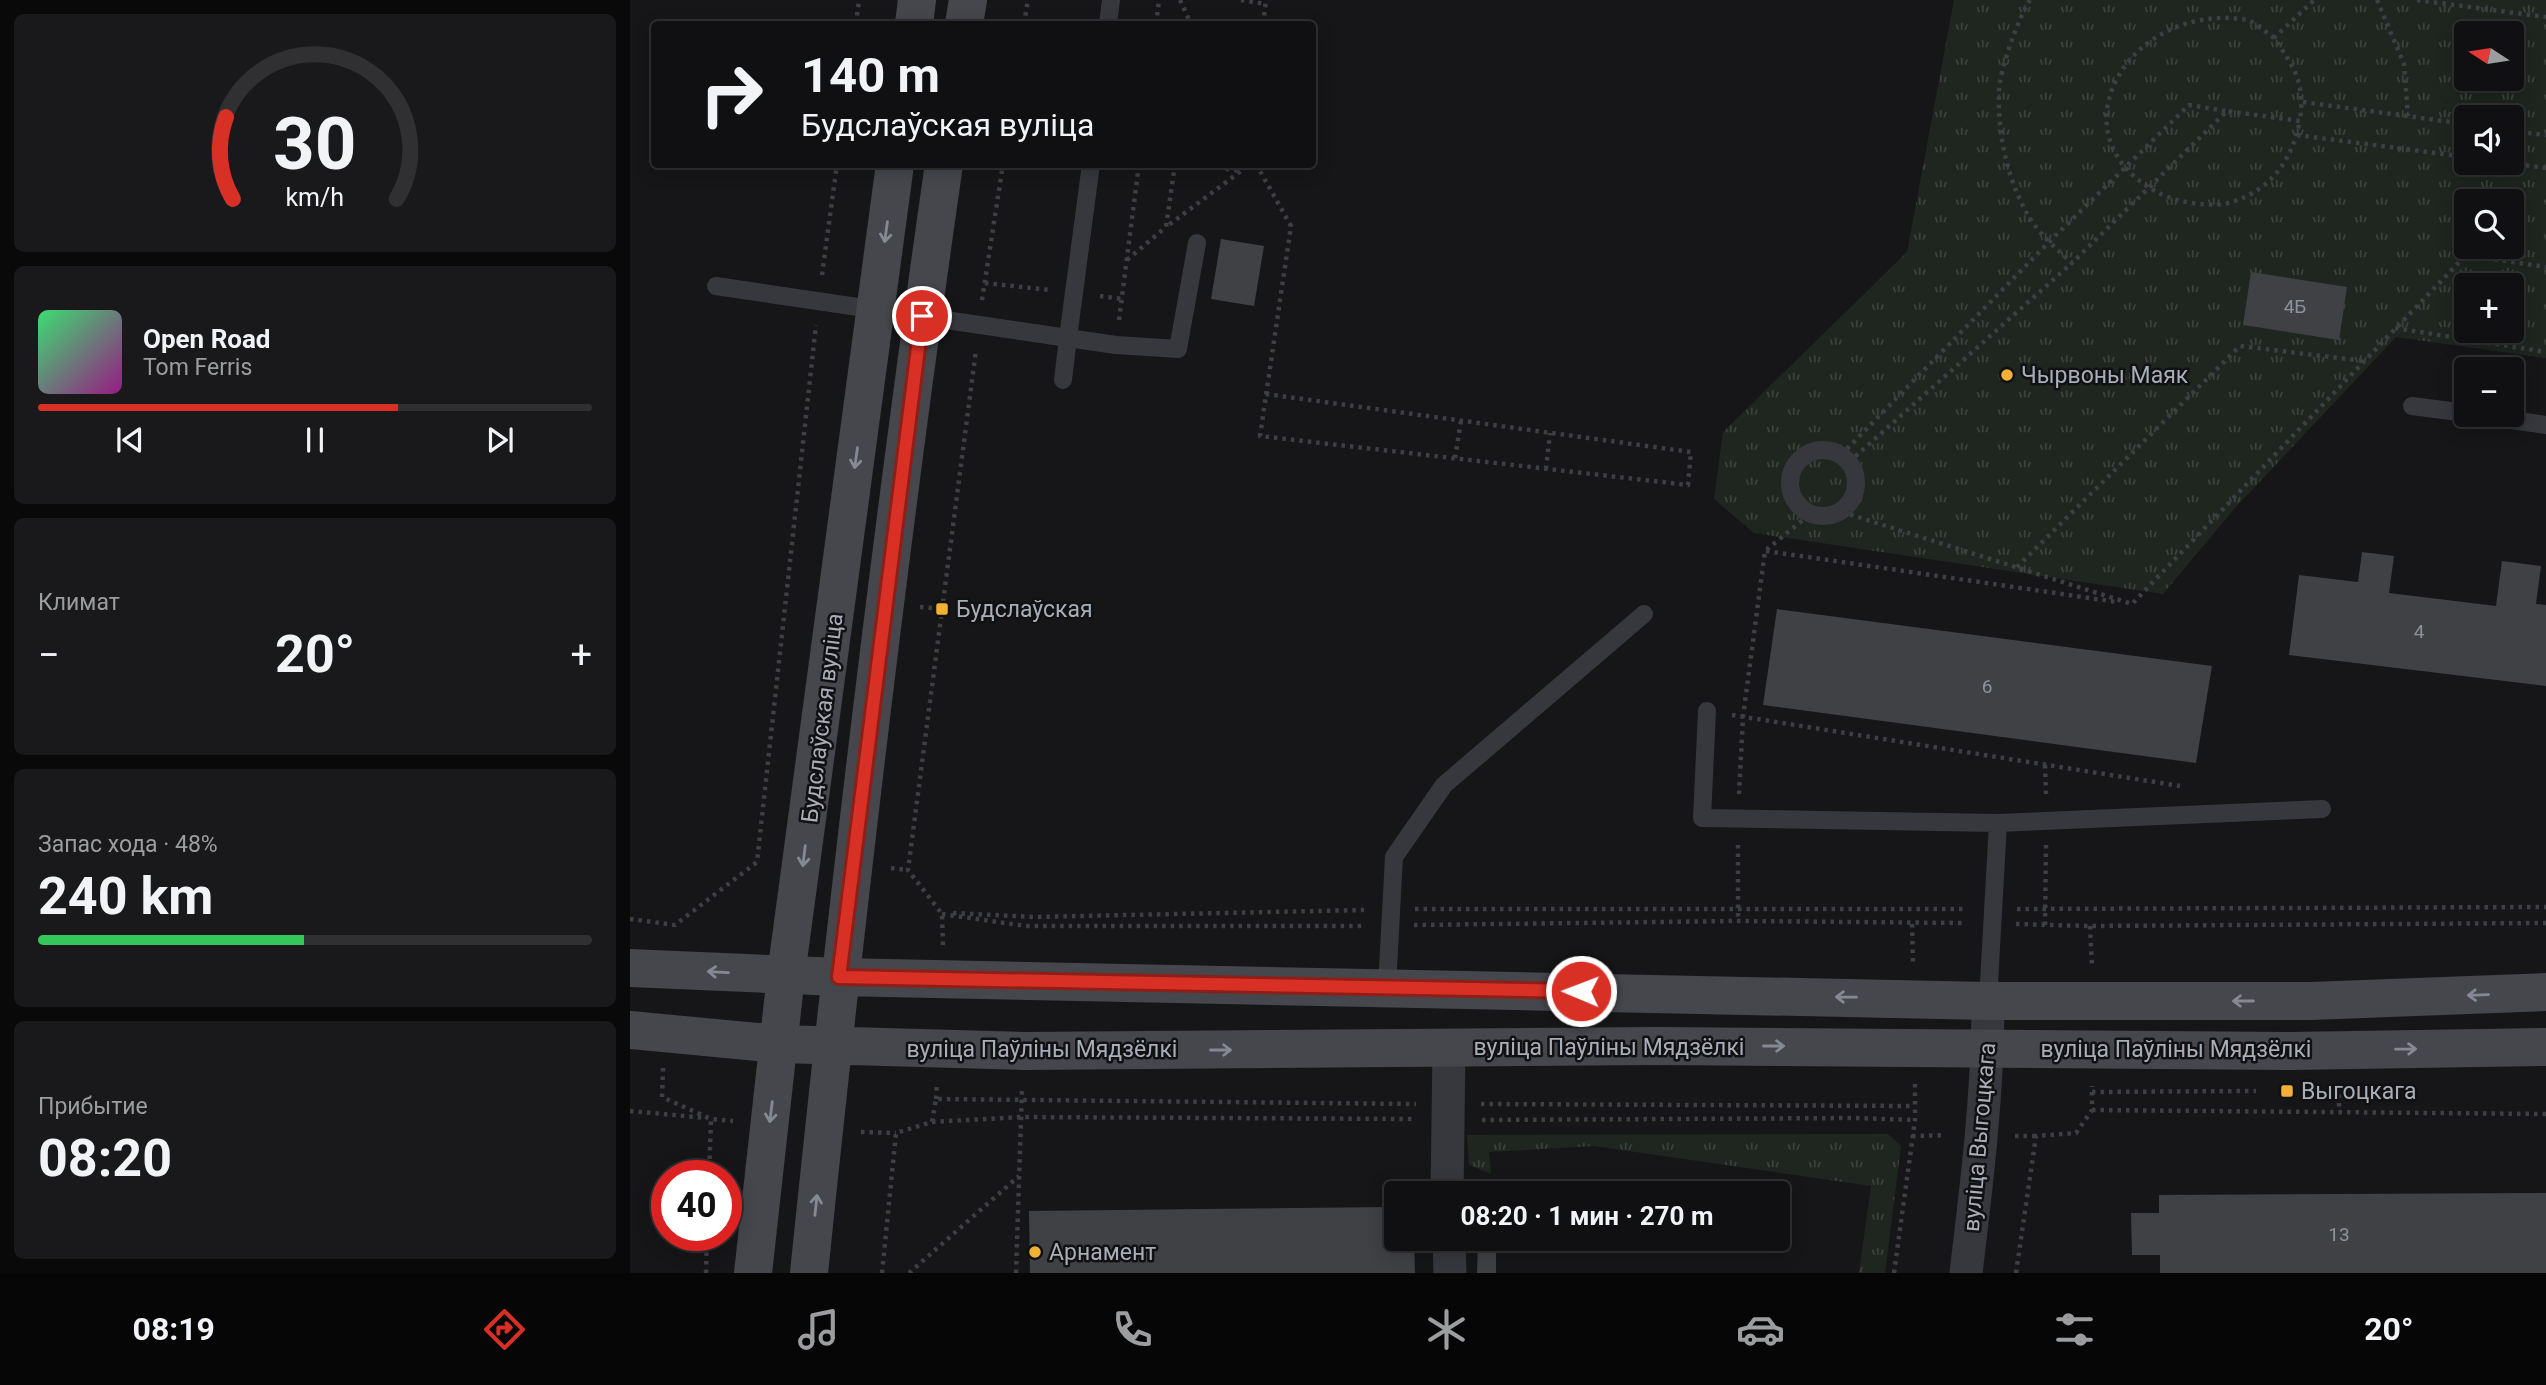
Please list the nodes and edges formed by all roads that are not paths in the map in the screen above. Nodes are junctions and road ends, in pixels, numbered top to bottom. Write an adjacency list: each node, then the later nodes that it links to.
1 (917, 0): 4 (street)
2 (968, 0): 5 (street)
3 (1111, 0): 6 (lane)
4 (914, 21)
5 (964, 21)
6 (1108, 21)
7 (894, 168): 12 (street, Будслаўская вуліца, one-way to 12)
8 (943, 168): 13 (street, Будслаўская вуліца)
9 (1090, 168): 14 (lane)
10 (1197, 243): 14 (lane)
11 (716, 286): 12 (lane)
12 (876, 309): 13 (lane); 26 (street, Будслаўская вуліца, one-way to 26)
13 (922, 316): 14 (lane); 27 (street, Будслаўская вуліца)
14 (1068, 338): 15 (lane)
15 (1063, 380)
16 (2412, 405): 17 (lane)
17 (2454, 411)
18 (2524, 422): 19 (lane)
19 (2546, 425)
20 (1810, 514): 20 (lane)
21 (1644, 614): 28 (lane)
22 (1707, 711): 24 (lane)
23 (2322, 809): 24 (lane)
24 (1998, 823): 30 (lane)
25 (630, 968): 26 (street, one-way to 25)
26 (786, 975): 27 (street); 32 (street, Будслаўская вуліца)
27 (839, 977): 28 (street); 33 (street, Будслаўская вуліца)
28 (1387, 987): 30 (street, one-way to 28)
29 (2546, 992): 30 (street, one-way to 30)
30 (1987, 1001): 34 (street, вуліца Выгоцкага)
31 (630, 1030): 32 (street, вуліца Паўліны Мядзёлкі)
32 (779, 1044): 33 (street, вуліца Паўліны Мядзёлкі); 39 (street, Будслаўская вуліца, one-way to 39)
33 (831, 1047): 36 (street, вуліца Паўліны Мядзёлкі, one-way to 36); 40 (street, Будслаўская вуліца, one-way to 33)
34 (1988, 1047): 35 (street, вуліца Паўліны Мядзёлкі, one-way to 35); 36 (street, вуліца Паўліны Мядзёлкі, one-way to 34); 42 (street, вуліца Выгоцкага)
35 (2546, 1047)
36 (1449, 1049): 37 (street)
37 (1447, 1181)
38 (1449, 1251): 41 (street)
39 (753, 1273)
40 (808, 1273)
41 (1450, 1273)
42 (1966, 1273)

